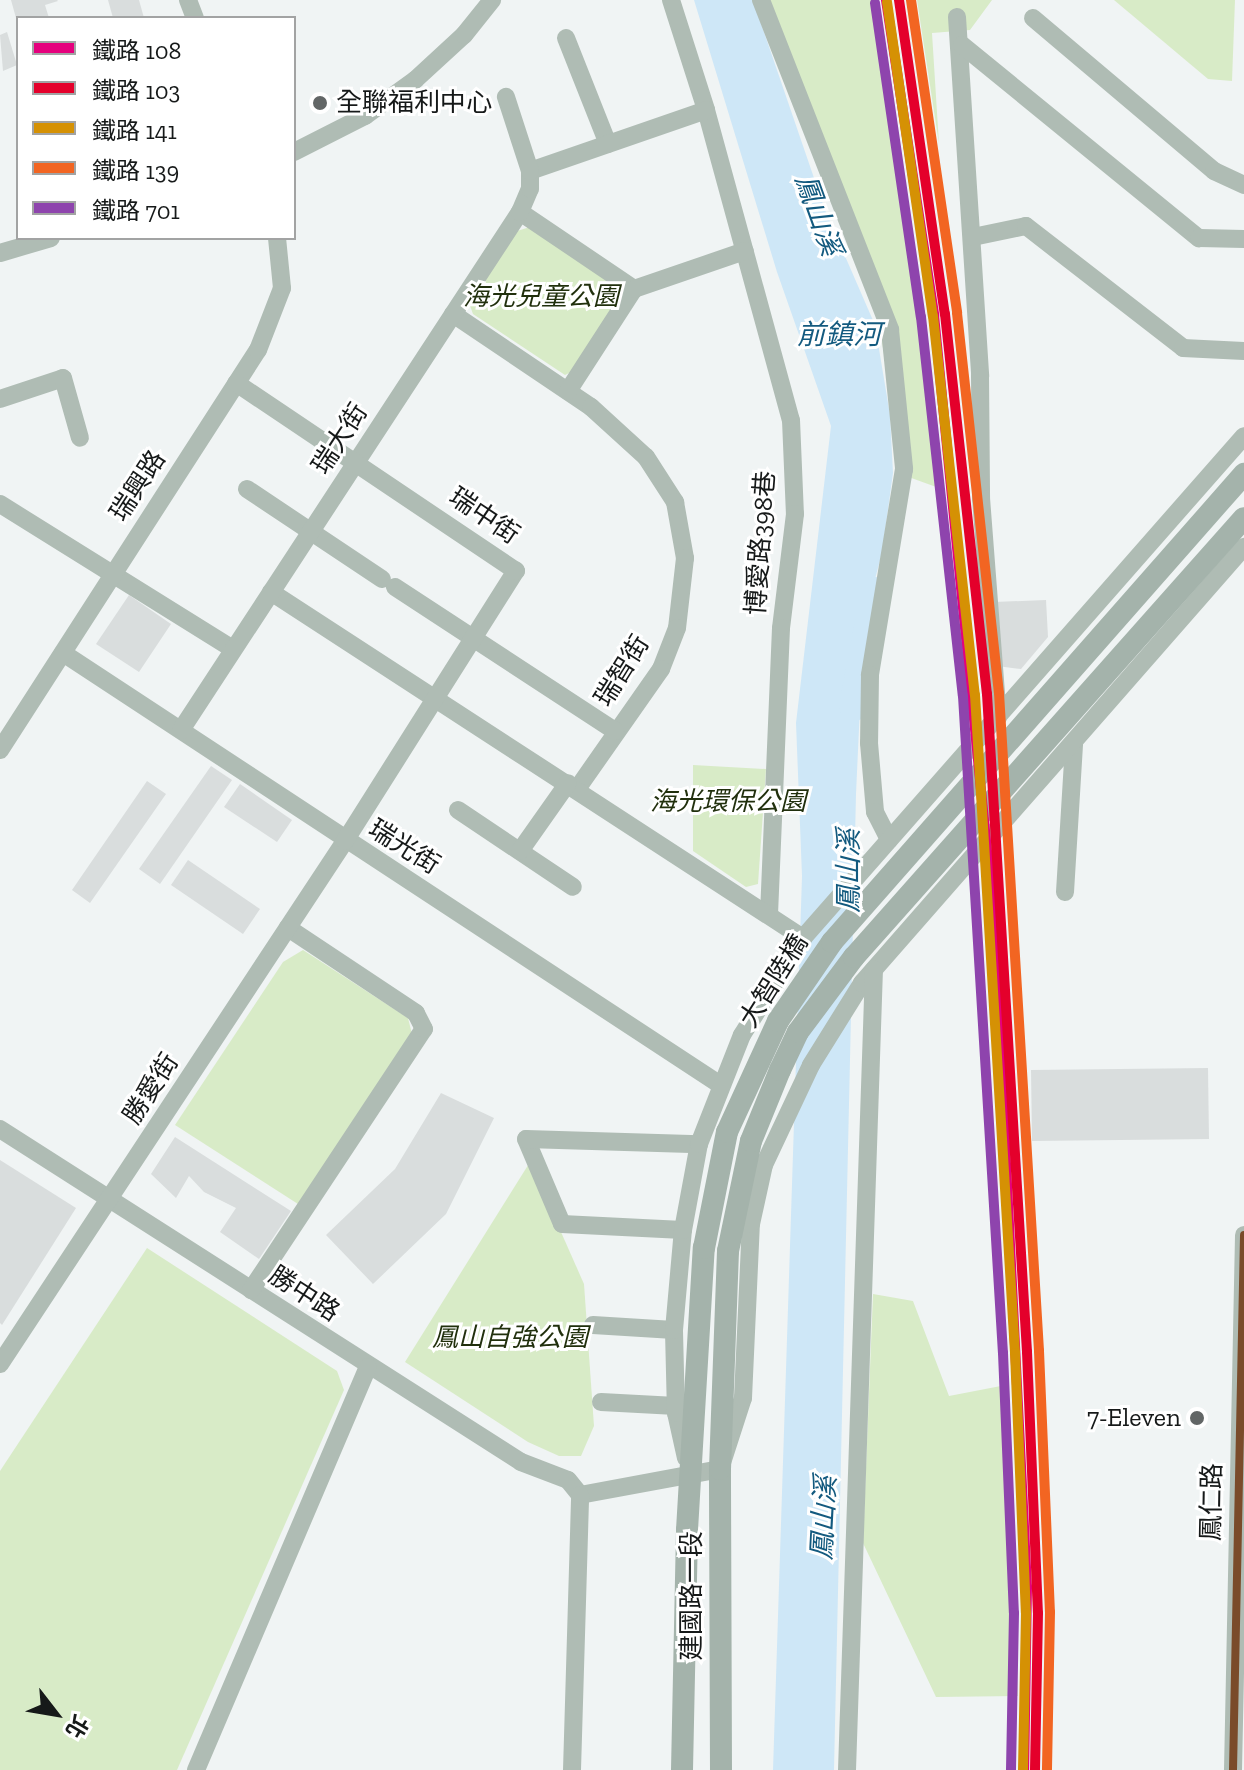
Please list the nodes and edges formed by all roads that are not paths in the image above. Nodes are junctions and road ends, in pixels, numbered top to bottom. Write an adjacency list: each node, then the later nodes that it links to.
1 (492, 0): 11 (street)
2 (671, 0): 9 (street, 博愛路398巷)
3 (761, 0): 51 (street)
4 (957, 17): 7 (street)
5 (1033, 18): 13 (street)
6 (566, 38): 10 (street)
7 (962, 45): 15 (street); 16 (street)
8 (506, 97): 12 (street)
9 (706, 110): 10 (street); 19 (street, 博愛路398巷)
10 (608, 144): 12 (street)
11 (296, 151)
12 (530, 171): 14 (street, 瑞大街)
13 (1244, 185)
14 (520, 212): 21 (street); 22 (street, 瑞大街)
15 (973, 237): 23 (street); 42 (street)
16 (1244, 239)
17 (44, 240): 20 (street)
18 (277, 240): 24 (street, 瑞興路)
19 (745, 251): 21 (street); 55 (street, 博愛路398巷)
20 (0, 253)
21 (634, 289): 25 (street)
22 (453, 314): 25 (street, 瑞智街); 29 (street, 瑞大街)
23 (1244, 351)
24 (236, 383): 29 (street, 瑞中街); 36 (street, 瑞興路)
25 (568, 391): 45 (street, 瑞智街)
26 (0, 399): 28 (street)
27 (1244, 436): 42 (street)
28 (80, 438)
29 (357, 461): 34 (street, 瑞大街); 38 (street, 瑞中街)
30 (1244, 474): 74 (main road, 大智陸橋)
31 (247, 489): 34 (street)
32 (0, 504): 36 (street)
33 (1244, 518): 73 (main road, 大智陸橋)
34 (311, 531): 37 (street, 瑞大街); 38 (street)
35 (1244, 547): 46 (street)
36 (113, 572): 39 (street); 40 (street, 瑞興路)
37 (271, 592): 39 (street, 瑞大街); 41 (street)
38 (473, 638): 41 (street, 瑞中街); 45 (street)
39 (233, 649): 44 (street, 瑞大街)
40 (63, 653): 43 (street, 瑞興路); 44 (street, 瑞光街)
41 (435, 697): 48 (street); 50 (street, 瑞中街)
42 (996, 719): 51 (street)
43 (6, 726): 47 (street, 瑞興路)
44 (181, 730): 50 (street, 瑞光街)
45 (615, 731): 48 (street, 瑞智街)
46 (1074, 744): 54 (street); 58 (street)
47 (0, 750)
48 (572, 786): 52 (street, 瑞智街); 55 (street)
49 (458, 810): 52 (street)
50 (345, 841): 56 (street, 勝愛街); 59 (street, 瑞光街)
51 (883, 847): 57 (street)
52 (520, 851): 53 (street)
53 (573, 887)
54 (1065, 892)
55 (769, 915): 57 (street)
56 (288, 928): 62 (street, 勝愛街); 65 (street)
57 (807, 934): 59 (street)
58 (868, 976): 75 (street); 82 (street)
59 (719, 1084): 61 (street)
60 (0, 1129): 62 (street, 勝中路)
61 (699, 1144): 63 (street); 63 (street)
62 (110, 1199): 65 (street, 勝中路); 68 (street, 勝愛街)
63 (683, 1230): 67 (street)
64 (1244, 1235): 72 (street, 鳳仁路)
65 (251, 1290): 69 (street, 勝中路)
66 (593, 1325): 67 (street)
67 (674, 1330): 71 (street)
68 (0, 1364)
69 (368, 1367): 77 (street, 勝中路); 78 (street)
70 (601, 1402): 71 (street)
71 (676, 1406): 76 (street)
72 (1242, 1420): 83 (street, 鳳仁路)
73 (721, 1421): 75 (main road, 建國路一段)
74 (694, 1422): 76 (main road, 建國路一段)
75 (720, 1469): 76 (street); 81 (main road, 建國路一段)
76 (691, 1475): 77 (street); 80 (main road, 建國路一段)
77 (580, 1495): 79 (street)
78 (196, 1770)
79 (572, 1770)
80 (682, 1770)
81 (721, 1770)
82 (847, 1770)
83 (1233, 1770)

